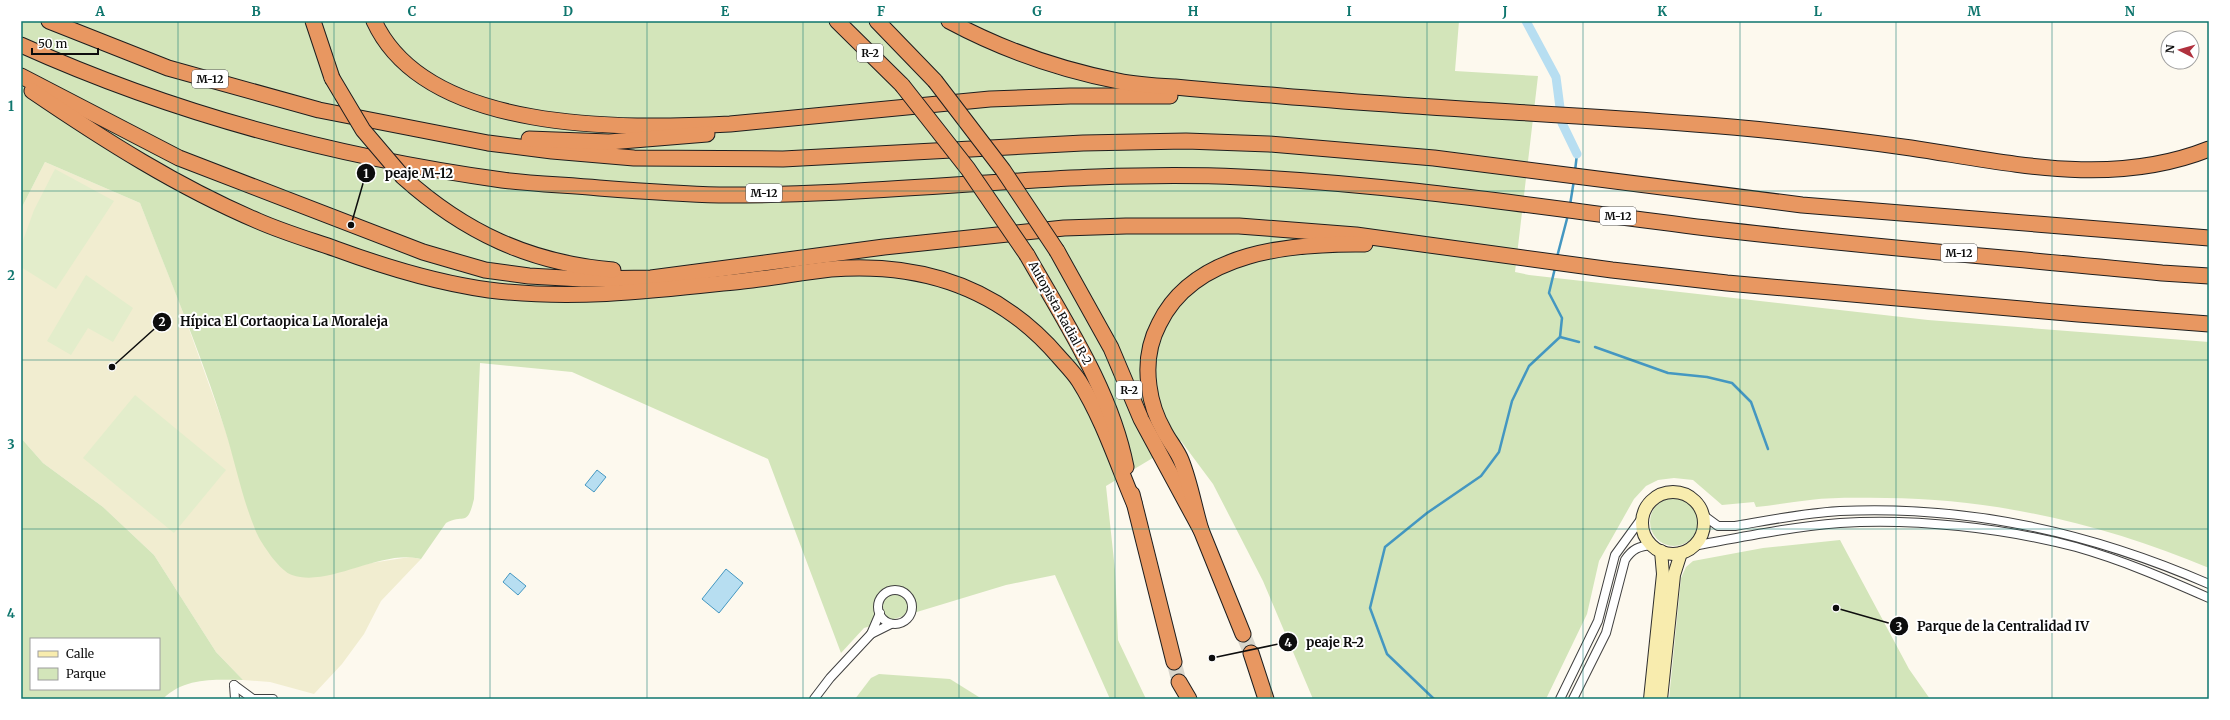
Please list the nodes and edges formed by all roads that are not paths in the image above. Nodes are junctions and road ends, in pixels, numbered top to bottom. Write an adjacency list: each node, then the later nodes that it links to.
1 (49, 21): 12 (highway, M-12)
2 (313, 21): 16 (highway, bridge)
3 (374, 21): 11 (highway)
4 (838, 21): 19 (highway, Autopista Radial R-2 / R-2, bridge)
5 (877, 21): 22 (highway, R-2, bridge)
6 (949, 21): 10 (highway)
7 (21, 46): 17 (highway, M-12)
8 (21, 76): 16 (highway)
9 (21, 84): 19 (highway)
10 (1339, 101): 11 (highway); 13 (highway)
11 (886, 110): 12 (highway)
12 (375, 122): 14 (highway, M-12)
13 (2209, 149)
14 (2209, 238)
15 (1434, 245): 16 (highway); 18 (highway); 22 (highway)
16 (730, 267)
17 (2209, 276)
18 (2209, 324)
19 (1134, 503): 33 (highway, Autopista Radial R-2 / R-2)
20 (1644, 515): 21 (street); 24 (street); 41 (street)
21 (1703, 515): 23 (street); 26 (street)
22 (1201, 530): 31 (highway, R-2)
23 (1693, 546): 25 (street); 27 (street)
24 (1656, 548): 25 (street); 42 (street); 43 (street)
25 (1681, 553): 44 (street)
26 (2209, 584)
27 (2209, 598)
28 (880, 613): 29 (street); 29 (street); 30 (street)
29 (891, 624): 30 (street)
30 (871, 634): 38 (street)
31 (1243, 634)
32 (1251, 653): 40 (highway)
33 (1174, 662)
34 (1179, 682): 39 (highway)
35 (235, 699): 36 (street)
36 (253, 699): 37 (street)
37 (274, 699)
38 (814, 699)
39 (1189, 699)
40 (1266, 699)
41 (1560, 699)
42 (1573, 699)
43 (1650, 699)
44 (1661, 699)

